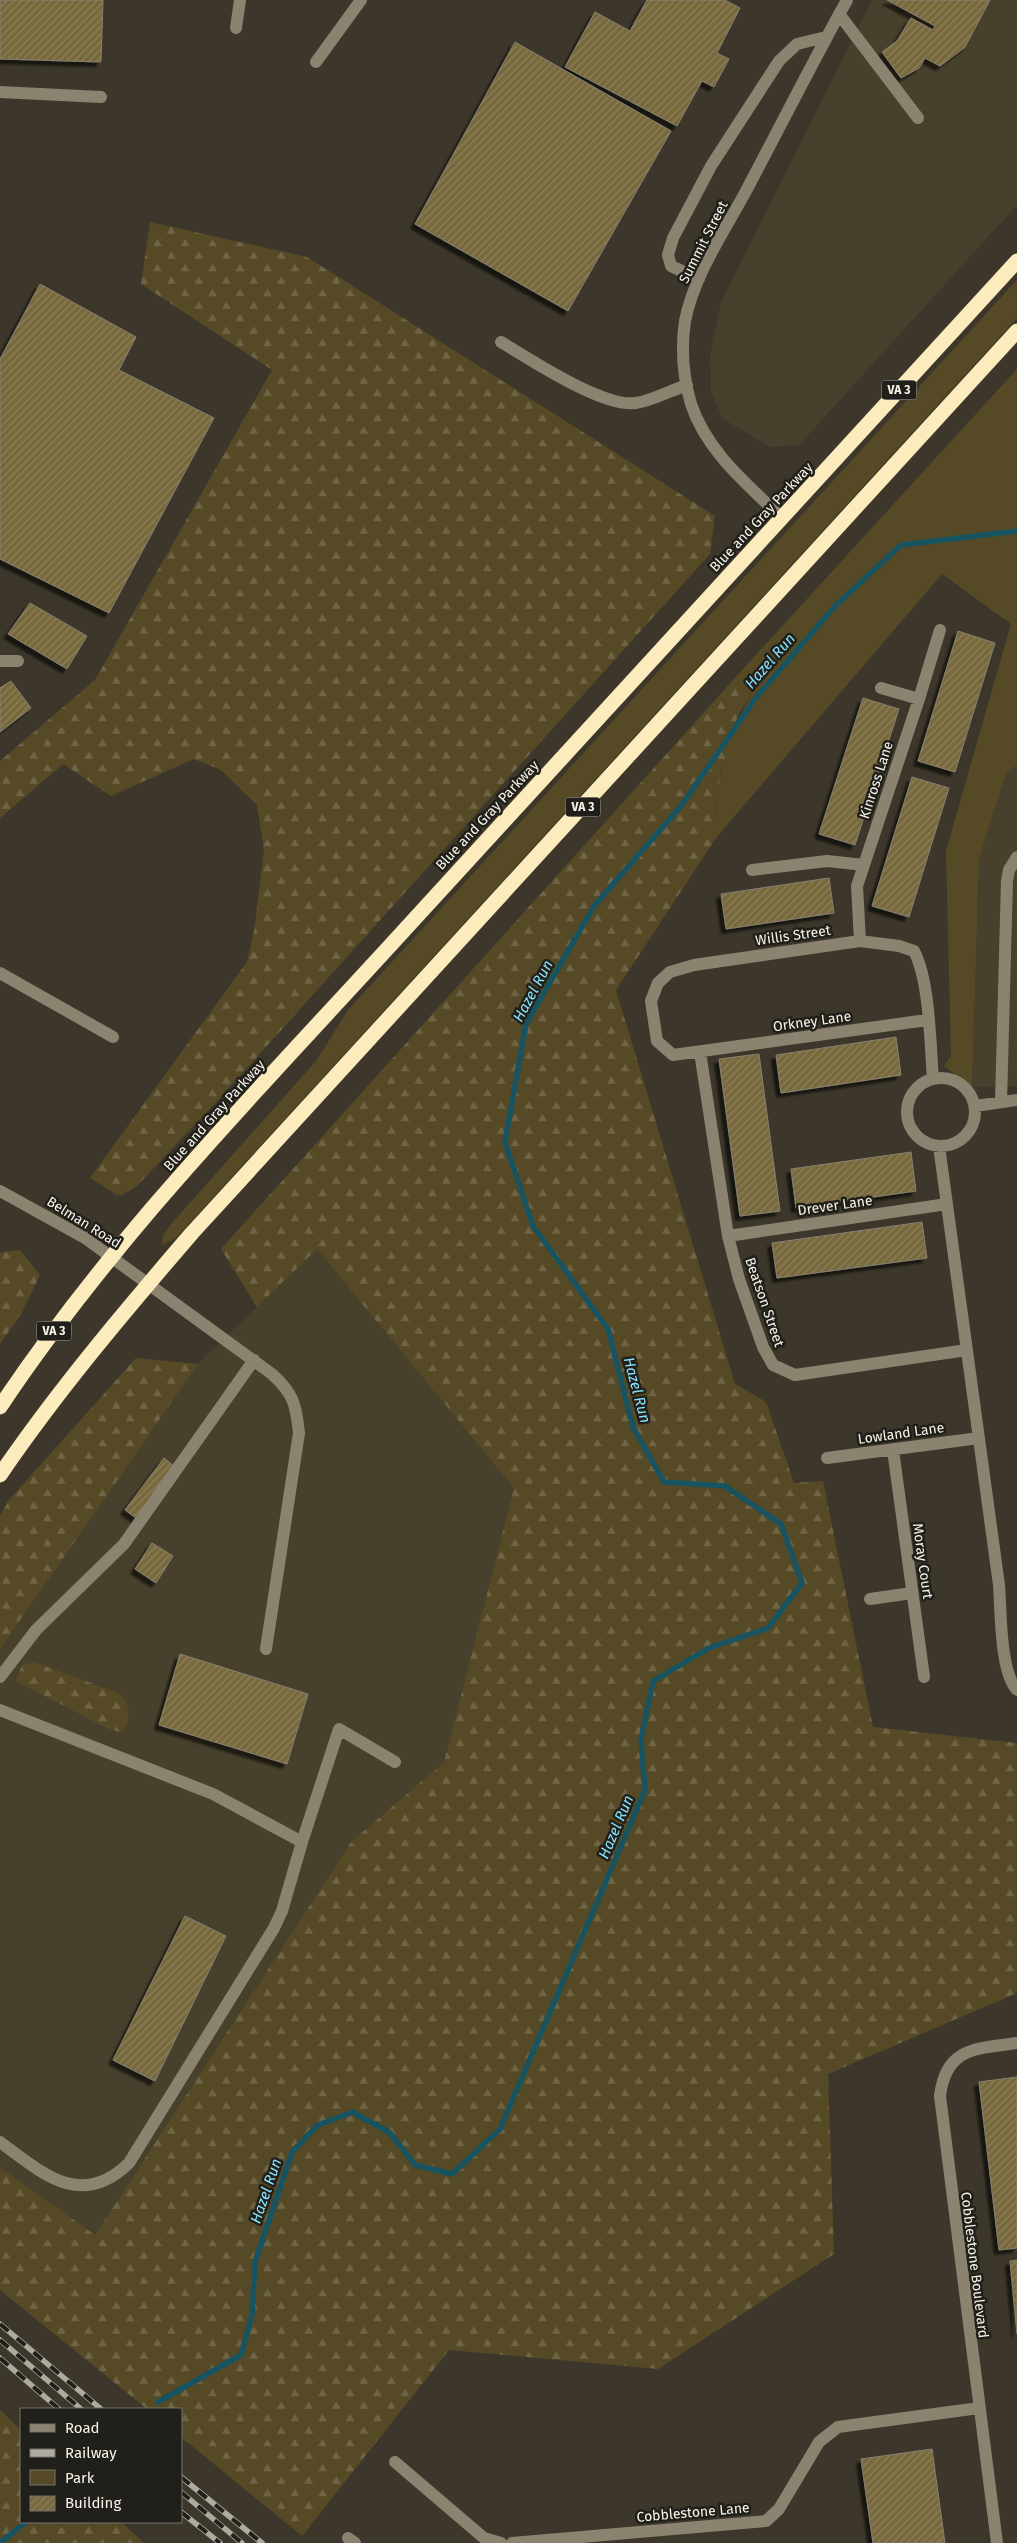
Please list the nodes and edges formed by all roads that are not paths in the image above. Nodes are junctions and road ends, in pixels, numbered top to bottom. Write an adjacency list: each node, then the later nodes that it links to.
1 (240, 0): 5 (street)
2 (361, 0): 7 (street)
3 (847, 0): 4 (street, Summit Street)
4 (839, 14): 6 (street, Summit Street); 10 (street)
5 (236, 28)
6 (826, 37): 12 (street, Summit Street); 12 (street)
7 (316, 62)
8 (0, 92): 9 (street)
9 (101, 98)
10 (918, 118)
11 (1017, 261): 16 (highway, Blue and Gray Parkway / VA 3)
12 (699, 280): 15 (street, Summit Street)
13 (1017, 331): 39 (highway, VA 3)
14 (501, 342): 15 (street)
15 (687, 385): 16 (street, Summit Street)
16 (782, 518): 38 (highway, Blue and Gray Parkway / VA 3)
17 (940, 630): 21 (street, Kinross Lane)
18 (0, 661): 19 (street)
19 (18, 661)
20 (881, 688): 21 (street)
21 (919, 699): 23 (street, Kinross Lane)
22 (1017, 858): 32 (street)
23 (864, 864): 24 (street); 25 (street, Kinross Lane)
24 (752, 870)
25 (860, 941): 27 (street, Willis Street); 29 (street, Willis Street)
26 (0, 973): 28 (street)
27 (927, 1020): 29 (street, Orkney Lane); 30 (street, Willis Street)
28 (112, 1037)
29 (700, 1052): 37 (street, Beatson Street)
30 (934, 1079): 33 (street); 34 (street)
31 (1017, 1100): 32 (street)
32 (1001, 1102): 33 (street)
33 (975, 1106): 34 (street)
34 (939, 1146): 36 (street)
35 (0, 1191): 38 (street, Belman Road)
36 (947, 1204): 37 (street, Drever Lane); 40 (street)
37 (728, 1236): 40 (street, Beatson Street)
38 (112, 1257): 39 (street, Belman Road); 42 (highway, Blue and Gray Parkway / VA 3)
39 (148, 1283): 41 (street, Belman Road); 46 (highway, VA 3)
40 (967, 1350): 43 (street)
41 (254, 1360): 49 (street, Belman Road); 50 (street)
42 (0, 1407)
43 (979, 1438): 44 (street, Lowland Lane); 52 (street)
44 (893, 1450): 45 (street, Lowland Lane); 47 (street, Moray Court)
45 (827, 1458)
46 (0, 1475)
47 (912, 1593): 48 (street); 51 (street, Moray Court)
48 (870, 1599)
49 (266, 1649)
50 (0, 1677)
51 (924, 1677)
52 (1017, 1690)
53 (0, 1710): 55 (street)
54 (395, 1762): 55 (street)
55 (302, 1842): 57 (street)
56 (1017, 2043): 58 (street, Cobblestone Boulevard)
57 (0, 2142)
58 (979, 2408): 61 (street, Cobblestone Lane); 62 (street, Cobblestone Boulevard)
59 (395, 2462): 60 (street)
60 (501, 2543)
61 (512, 2543)
62 (997, 2543)

